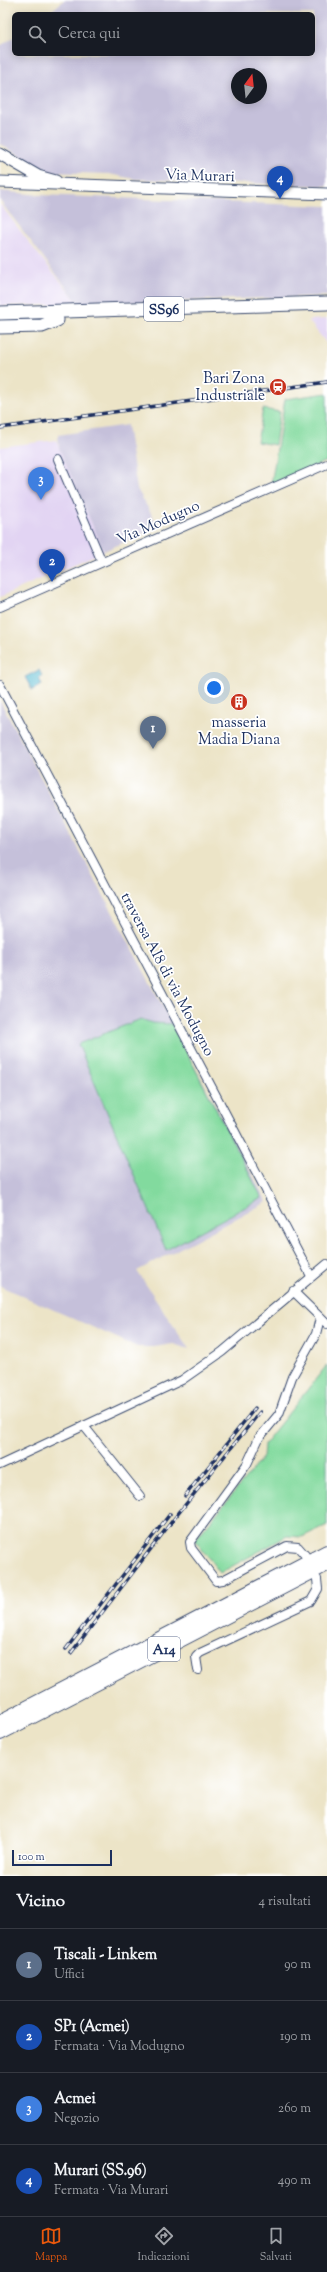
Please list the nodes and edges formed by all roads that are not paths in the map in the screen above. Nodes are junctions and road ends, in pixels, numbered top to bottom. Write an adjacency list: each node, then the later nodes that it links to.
1 (0, 154): 3 (street, Via Murari)
2 (0, 182): 3 (street, Via Murari)
3 (72, 184): 4 (street, Via Murari)
4 (327, 194)
5 (327, 303): 7 (main road, SS96)
6 (327, 311): 8 (main road, SS96)
7 (0, 313)
8 (58, 320): 9 (main road, SS96); 10 (main road)
9 (0, 321)
10 (0, 327)
11 (58, 458): 13 (street)
12 (327, 464): 13 (street, Via Modugno)
13 (102, 562): 14 (street, Via Modugno)
14 (0, 607)
15 (0, 685): 17 (street, traversa AI8 di via Modugno)
16 (327, 1264): 17 (street)
17 (311, 1276): 18 (street)
18 (293, 1291): 19 (street); 21 (street)
19 (320, 1318): 20 (street); 25 (street)
20 (327, 1324)
21 (84, 1426): 22 (street); 23 (street)
22 (0, 1465)
23 (140, 1496)
24 (327, 1552): 29 (highway, A14)
25 (305, 1555)
26 (327, 1564): 30 (highway, A14)
27 (317, 1579): 28 (street)
28 (198, 1670)
29 (0, 1722)
30 (0, 1733)

